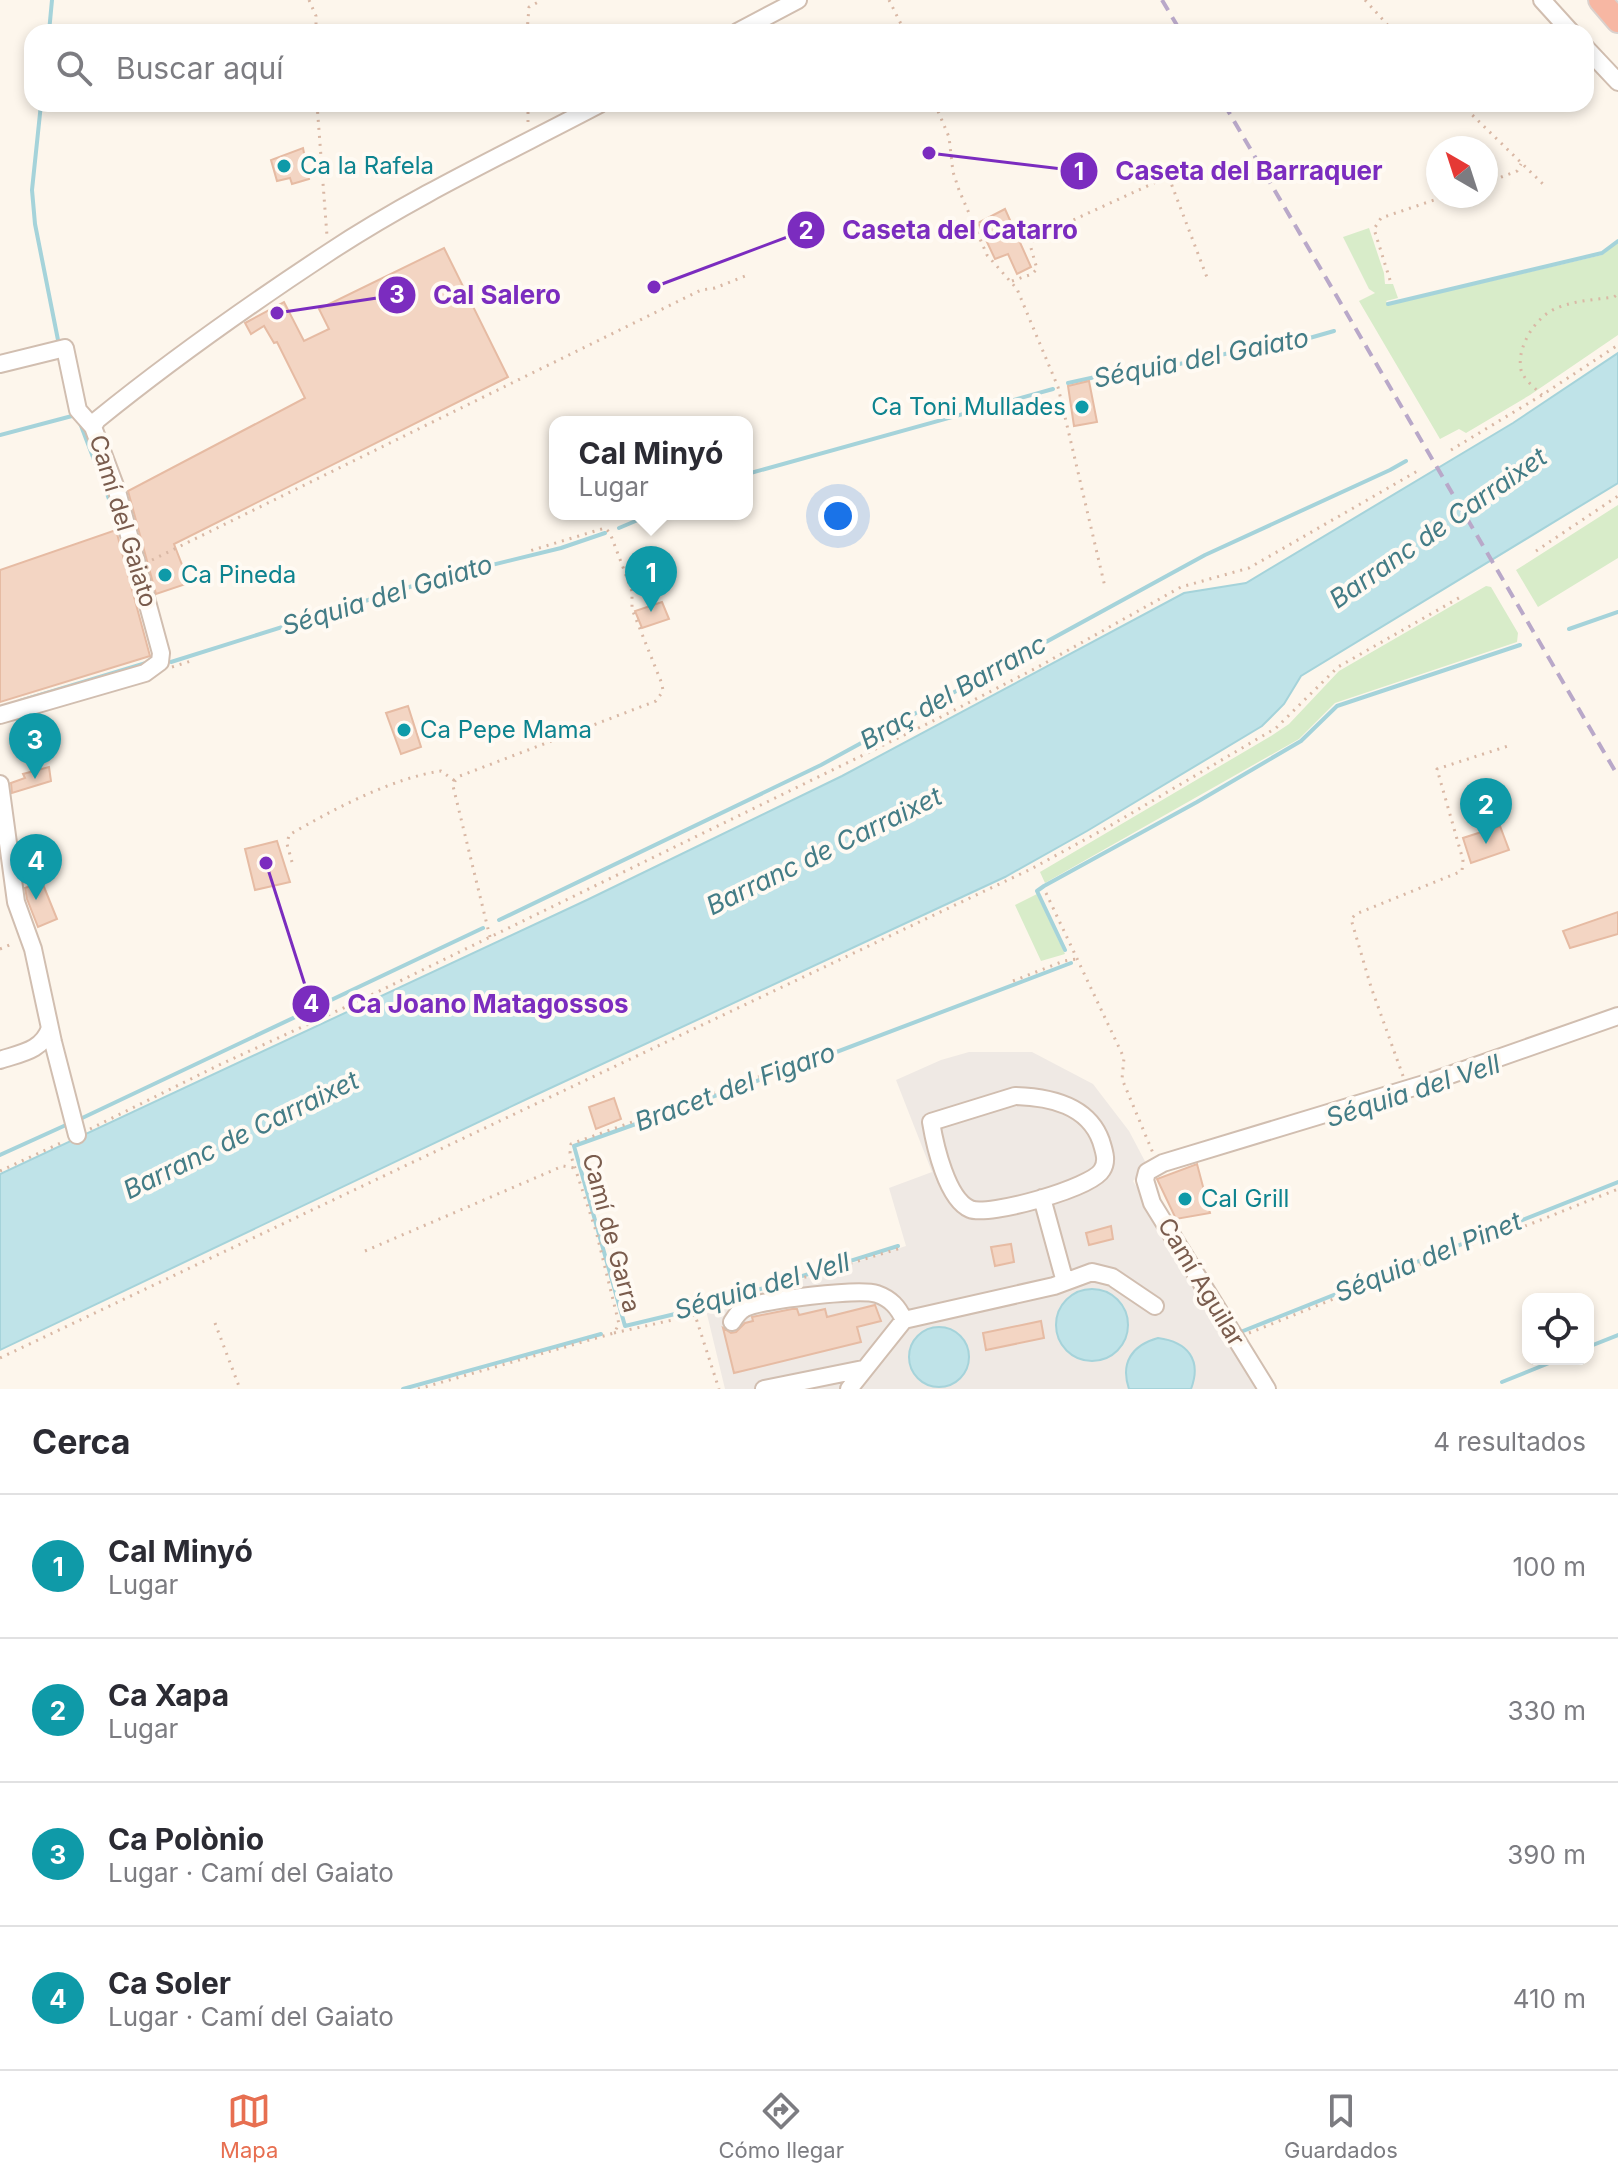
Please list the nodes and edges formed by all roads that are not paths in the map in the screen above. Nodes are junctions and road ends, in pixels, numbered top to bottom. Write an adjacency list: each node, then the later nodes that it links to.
1 (798, 0): 5 (street)
2 (1542, 0): 6 (street)
3 (1600, 0): 4 (highway)
4 (1618, 21)
5 (752, 24)
6 (1564, 24)
7 (1594, 56): 8 (street)
8 (1618, 82)
9 (585, 112): 11 (street, Camí del Gaiato)
10 (0, 364): 11 (street)
11 (93, 427): 12 (street, Camí del Gaiato)
12 (0, 715)
13 (0, 784): 15 (street)
14 (1618, 1016): 26 (street, Camí Aguilar)
15 (46, 1049): 16 (street); 17 (street)
16 (0, 1060)
17 (77, 1135)
18 (1042, 1198): 18 (street); 19 (street)
19 (1065, 1282): 20 (street); 21 (street)
20 (1155, 1306)
21 (904, 1320): 22 (street); 23 (street)
22 (732, 1322)
23 (863, 1369): 24 (street); 25 (street)
24 (764, 1389)
25 (849, 1389)
26 (1267, 1389)

